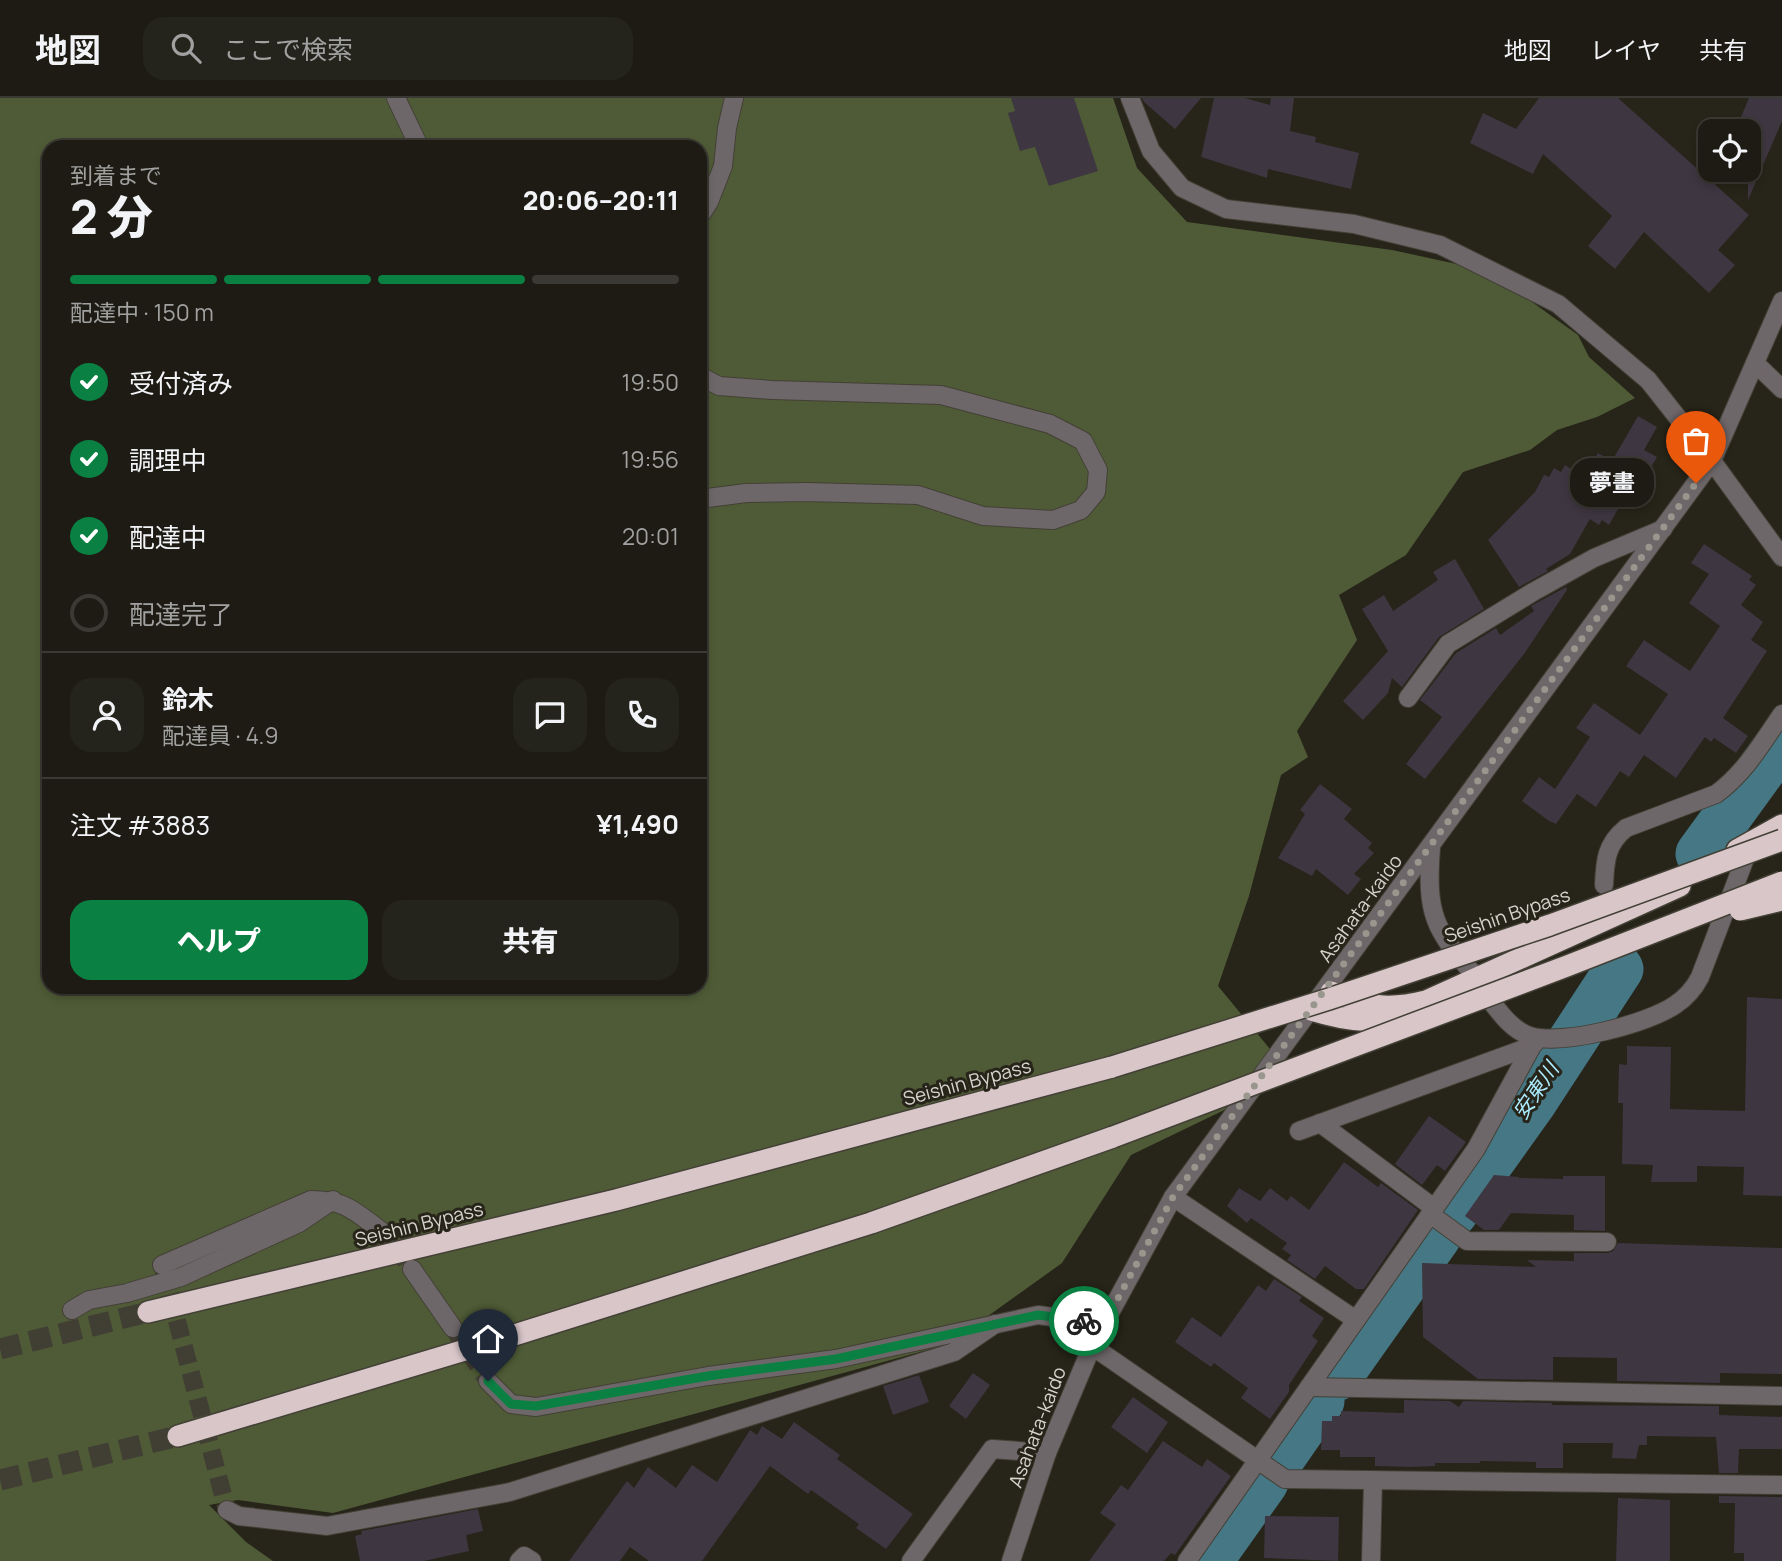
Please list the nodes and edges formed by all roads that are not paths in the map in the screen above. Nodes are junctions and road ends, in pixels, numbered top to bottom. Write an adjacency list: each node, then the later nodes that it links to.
1 (397, 98): 4 (street)
2 (734, 98): 5 (street)
3 (1130, 98): 10 (street)
4 (413, 140)
5 (707, 205)
6 (1782, 301): 7 (street, Asahata-kaido)
7 (1755, 363): 9 (street); 10 (street, Asahata-kaido)
8 (707, 380): 11 (street)
9 (1782, 389)
10 (1712, 461): 12 (street, Asahata-kaido); 13 (street)
11 (707, 498)
12 (1664, 528): 14 (street); 18 (street, Asahata-kaido)
13 (1782, 557)
14 (1408, 698)
15 (1782, 714): 22 (street)
16 (1782, 825): 20 (highway, bridge)
17 (1782, 839): 19 (highway); 20 (highway, Seishin Bypass, bridge)
18 (1431, 846): 27 (street); 28 (street, Asahata-kaido)
19 (1746, 856): 25 (street); 27 (highway)
20 (1701, 869): 42 (highway, Seishin Bypass, bridge)
21 (1782, 882): 26 (highway, bridge)
22 (1604, 885)
23 (1782, 887): 25 (highway)
24 (1782, 900): 26 (highway, bridge)
25 (1727, 908): 29 (highway); 31 (street)
26 (1668, 927): 51 (highway, bridge)
27 (1478, 979): 28 (highway)
28 (1325, 990): 30 (street, Asahata-kaido)
29 (1490, 1000): 30 (highway); 31 (street)
30 (1311, 1010): 34 (street, Asahata-kaido)
31 (1539, 1041): 32 (street); 36 (street)
32 (1320, 1123): 33 (street); 36 (street)
33 (1299, 1131)
34 (1173, 1197): 43 (street); 45 (street, Asahata-kaido)
35 (333, 1200): 37 (street); 39 (street); 41 (street)
36 (1432, 1211): 38 (street); 43 (street)
37 (380, 1230)
38 (1607, 1242)
39 (162, 1265)
40 (412, 1269): 46 (street)
41 (72, 1310)
42 (148, 1312)
43 (1356, 1320): 49 (street)
44 (995, 1324): 45 (street); 48 (street); 56 (street)
45 (1104, 1324): 47 (street, Asahata-kaido)
46 (453, 1328)
47 (1092, 1346): 52 (street, Asahata-kaido); 53 (street)
48 (488, 1381)
49 (1309, 1387): 50 (street); 53 (street)
50 (1782, 1396)
51 (178, 1436)
52 (1047, 1452): 59 (street); 60 (street, Asahata-kaido)
53 (1257, 1460): 54 (street); 61 (street)
54 (1373, 1480): 55 (street); 62 (street)
55 (1782, 1485)
56 (227, 1510)
57 (519, 1561): 58 (street)
58 (532, 1561)
59 (911, 1561)
60 (1011, 1561)
61 (1187, 1561)
62 (1371, 1561)

